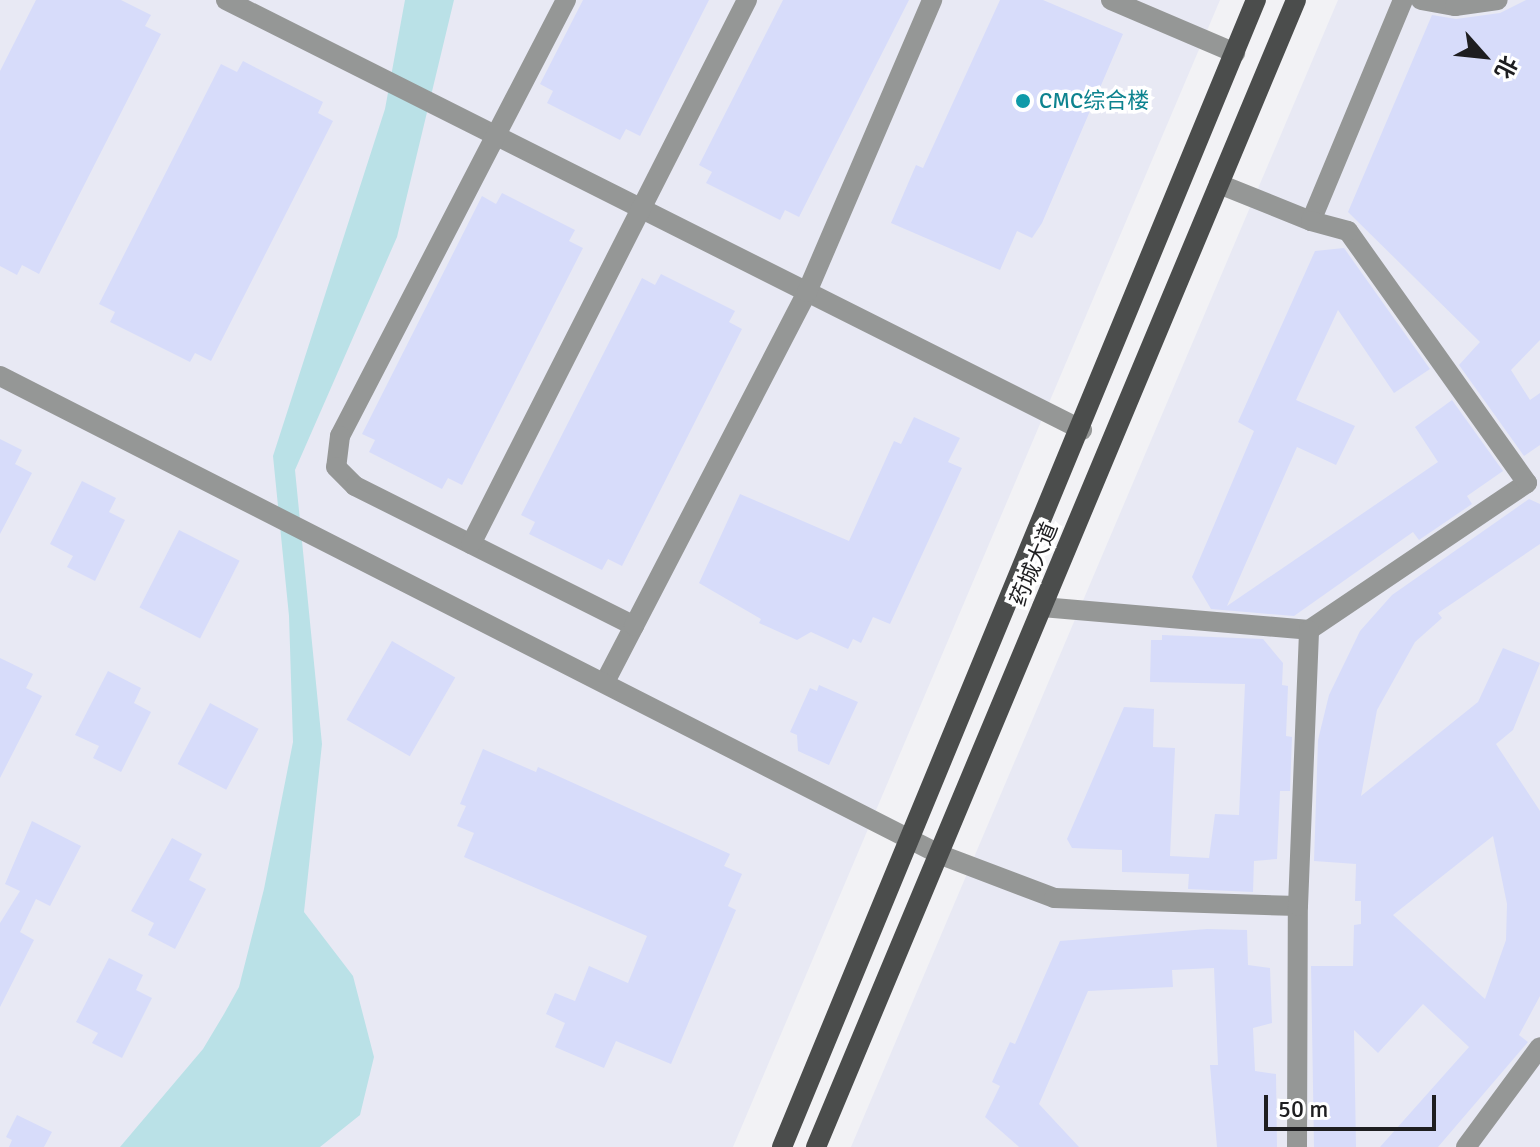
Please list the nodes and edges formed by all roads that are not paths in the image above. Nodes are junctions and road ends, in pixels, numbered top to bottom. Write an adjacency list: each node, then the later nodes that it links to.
1 (226, 0): 12 (street)
2 (566, 0): 12 (street)
3 (747, 0): 14 (street)
4 (932, 0): 16 (street)
5 (1111, 0): 11 (street)
6 (1256, 0): 11 (main road, 药城大道)
7 (1296, 0): 13 (main road, 药城大道)
8 (1403, 0): 15 (street)
9 (1421, 0): 10 (street)
10 (1498, 0)
11 (1235, 53): 18 (main road, 药城大道)
12 (497, 136): 14 (street); 19 (street)
13 (1219, 184): 15 (street); 20 (main road, 药城大道)
14 (641, 209): 16 (street); 19 (street)
15 (1311, 221): 22 (street)
16 (807, 292): 18 (street); 21 (street)
17 (0, 376): 23 (street)
18 (1082, 430): 24 (main road, 药城大道)
19 (471, 544): 21 (street)
20 (1042, 607): 22 (street); 25 (main road, 药城大道)
21 (634, 626): 23 (street)
22 (1309, 630): 26 (street)
23 (605, 682): 24 (street)
24 (911, 839): 25 (street); 28 (main road, 药城大道)
25 (941, 855): 26 (street); 29 (main road, 药城大道)
26 (1298, 906): 30 (street)
27 (1540, 1047): 31 (street)
28 (782, 1147)
29 (816, 1147)
30 (1297, 1147)
31 (1466, 1147)

